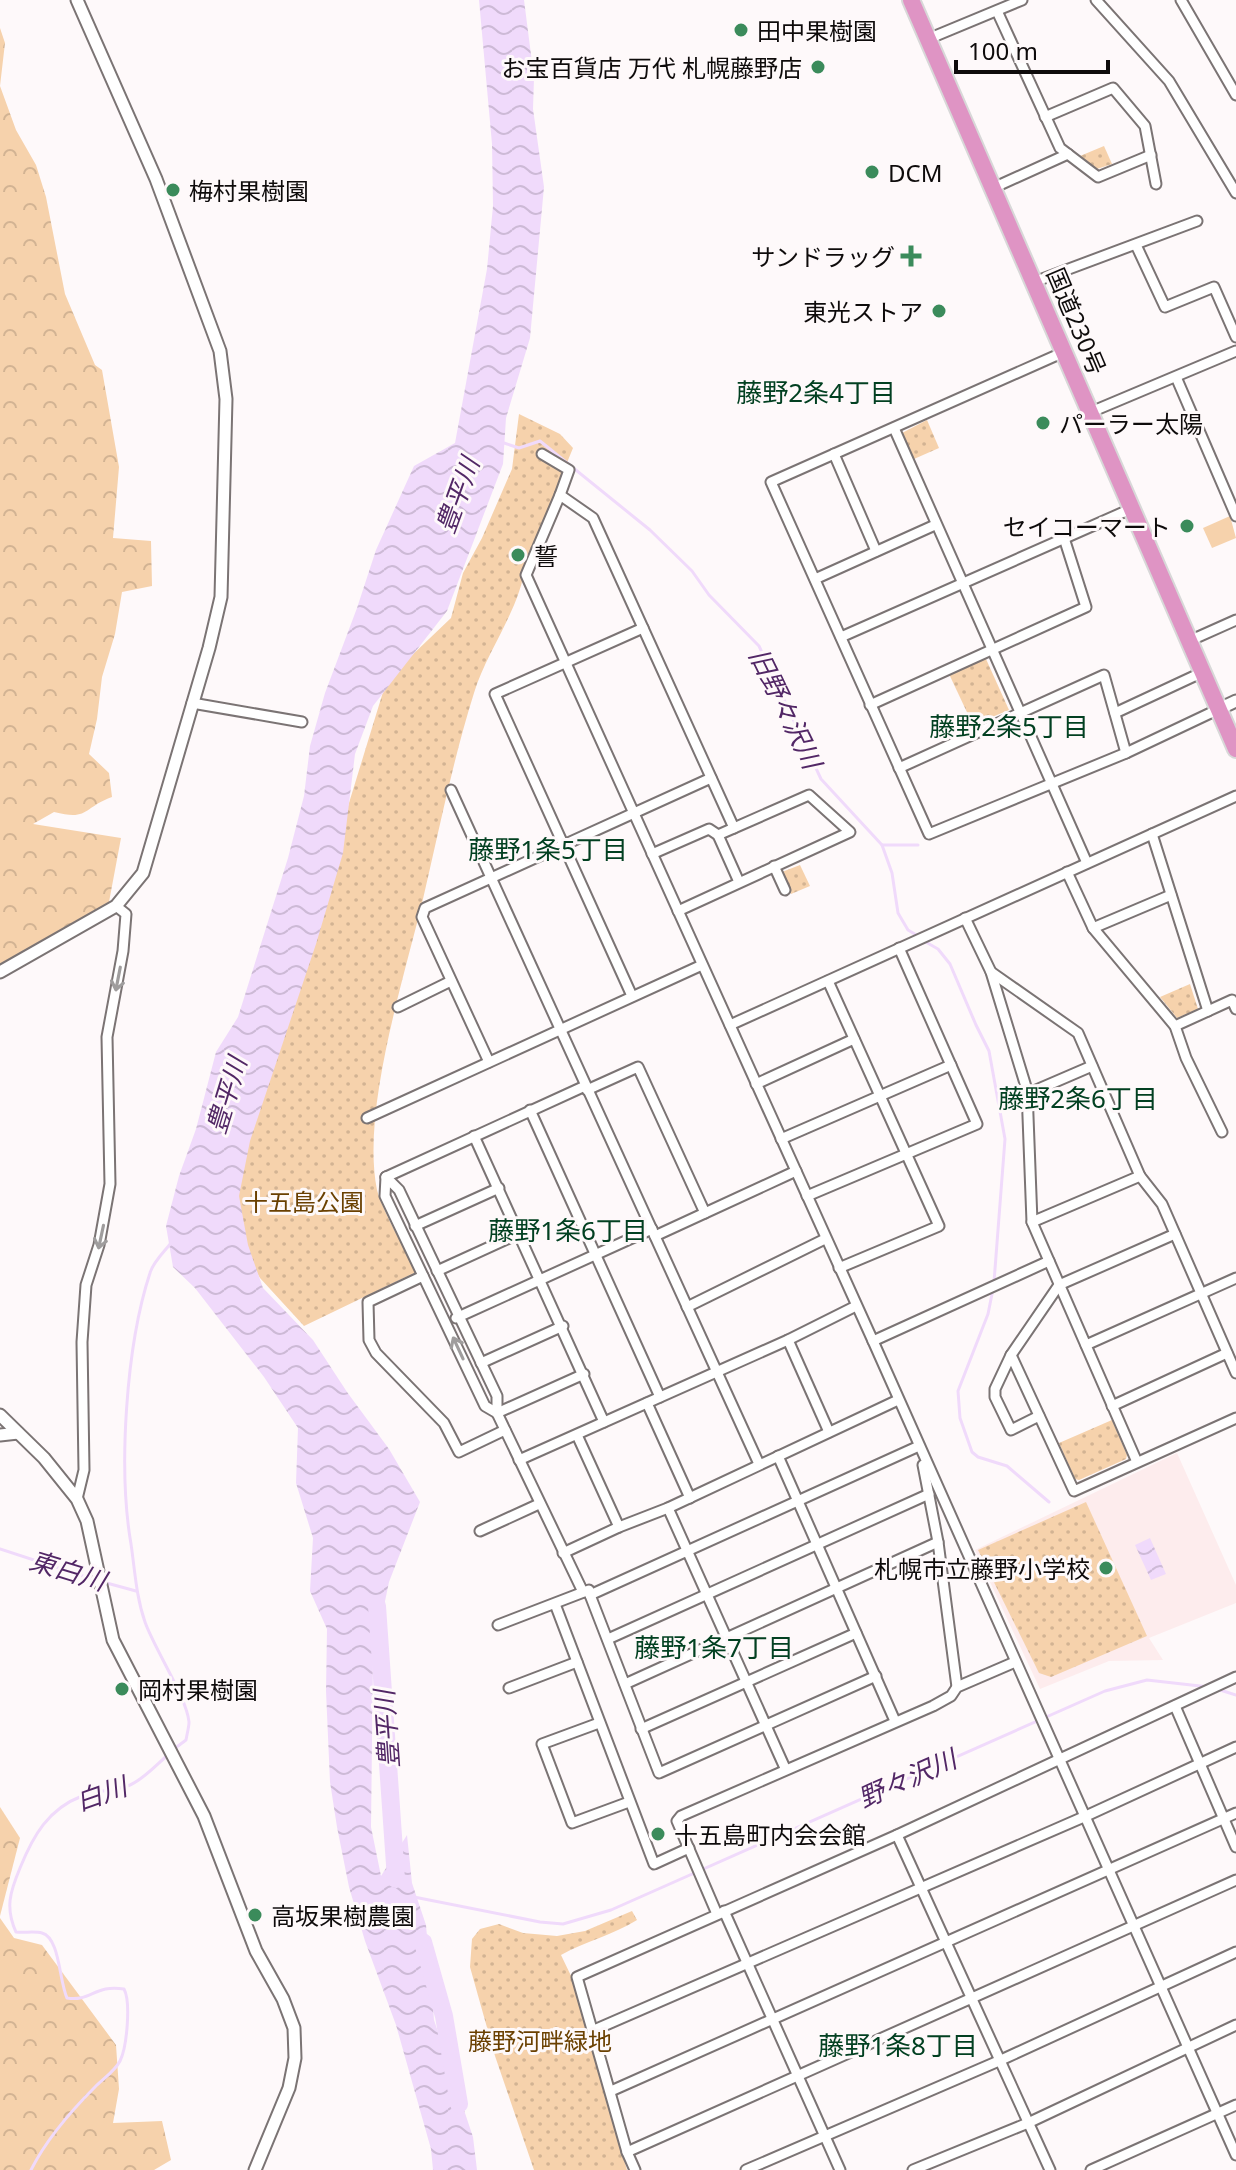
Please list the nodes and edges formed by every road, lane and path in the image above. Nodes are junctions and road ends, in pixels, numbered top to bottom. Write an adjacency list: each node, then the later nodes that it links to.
1 (77, 0): 42 (street)
2 (911, 0): 7 (highway, 国道230号)
3 (1022, 0): 6 (street)
4 (1096, 0): 14 (street)
5 (1181, 0): 8 (street)
6 (997, 11): 7 (street); 9 (street)
7 (928, 39): 13 (highway, 国道230号)
8 (1236, 95)
9 (1045, 117): 10 (street); 11 (street)
10 (1068, 154): 11 (street); 13 (street)
11 (1151, 155): 12 (street)
12 (1156, 184)
13 (993, 188): 17 (highway, 国道230号)
14 (1236, 193)
15 (1197, 221): 16 (street)
16 (1136, 245): 17 (street); 18 (street)
17 (1034, 282): 20 (highway, 国道230号)
18 (1236, 337)
19 (1236, 351): 21 (street)
20 (1064, 352): 22 (highway, 国道230号); 23 (street)
21 (1176, 377): 22 (street); 28 (street)
22 (1091, 412): 27 (highway, 国道230号)
23 (894, 428): 25 (street); 29 (street)
24 (542, 454): 26 (street)
25 (834, 454): 31 (street); 32 (street)
26 (560, 495): 35 (street); 39 (street)
27 (1133, 508): 30 (street); 37 (highway, 国道230号)
28 (1236, 516)
29 (935, 525): 31 (street); 33 (street)
30 (1064, 538): 33 (street); 38 (street)
31 (876, 551): 32 (street)
32 (815, 579): 36 (street)
33 (961, 582): 36 (street); 38 (street)
34 (1236, 620): 37 (street)
35 (643, 628): 39 (street); 51 (street)
36 (841, 637): 43 (street)
37 (1189, 641): 40 (highway, 国道230号)
38 (992, 650): 43 (street); 44 (street)
39 (565, 662): 55 (street); 59 (street)
40 (1203, 672): 45 (street); 46 (highway, 国道230号)
41 (1236, 701): 46 (street)
42 (192, 703): 47 (street); 68 (street)
43 (870, 705): 50 (street)
44 (1020, 713): 45 (street); 50 (street); 52 (street)
45 (1115, 713): 49 (street)
46 (1226, 713): 48 (highway, 国道230号); 49 (street)
47 (302, 722)
48 (1236, 749)
49 (1126, 753): 52 (street)
50 (899, 768): 52 (street)
51 (711, 778): 55 (street); 56 (street)
52 (1051, 783): 61 (street)
53 (451, 790): 64 (street)
54 (1236, 796): 57 (street)
55 (633, 813): 59 (street); 60 (street)
56 (734, 828): 58 (street); 62 (street)
57 (1152, 834): 61 (street); 67 (street)
58 (718, 835): 60 (street); 65 (street)
59 (563, 845): 64 (street); 78 (street)
60 (652, 854): 69 (street)
61 (1087, 863): 63 (street)
62 (774, 866): 65 (street); 66 (street)
63 (1067, 872): 70 (street); 71 (street)
64 (491, 877): 76 (street); 84 (street)
65 (739, 882): 69 (street)
66 (785, 890)
67 (1171, 895): 71 (street); 81 (street)
68 (116, 906): 74 (street); 155 (street, one-way to 155)
69 (678, 911): 73 (street)
70 (965, 918): 72 (street); 75 (street)
71 (1093, 928): 83 (street)
72 (899, 948): 77 (street); 87 (street)
73 (702, 965): 78 (street); 82 (street)
74 (0, 972)
75 (991, 972): 88 (street); 91 (street)
76 (451, 981): 79 (street); 86 (street)
77 (828, 981): 82 (street); 85 (street)
78 (632, 996): 84 (street)
79 (398, 1007)
80 (1236, 1009): 81 (street)
81 (1208, 1011): 83 (street)
82 (730, 1025): 89 (street)
83 (1175, 1026): 95 (street)
84 (559, 1029): 86 (street); 90 (street)
85 (854, 1039): 89 (street); 92 (street)
86 (489, 1062): 94 (street)
87 (951, 1065): 92 (street); 98 (street)
88 (1092, 1066): 91 (street); 100 (street)
89 (756, 1084): 97 (street)
90 (586, 1088): 93 (street); 104 (street); 107 (street)
91 (1027, 1094): 105 (street)
92 (880, 1096): 97 (street); 98 (street)
93 (530, 1110): 96 (street); 111 (street)
94 (367, 1118)
95 (1222, 1132)
96 (474, 1136): 101 (street); 102 (street)
97 (781, 1139): 99 (street)
98 (906, 1154): 103 (street); 113 (street)
99 (796, 1171): 103 (street); 104 (street)
100 (1140, 1176): 105 (street); 109 (street)
101 (386, 1177): 106 (street); 115 (street)
102 (499, 1188): 106 (street); 108 (street)
103 (807, 1196): 110 (street)
104 (705, 1213): 107 (street)
105 (1032, 1222): 112 (street)
106 (415, 1226): 114 (street)
107 (653, 1232): 111 (street); 121 (street)
108 (520, 1233): 114 (street); 117 (street)
109 (1175, 1234): 118 (street); 119 (street)
110 (825, 1239): 113 (street); 121 (street)
111 (597, 1254): 117 (street); 134 (street)
112 (1049, 1261): 118 (street); 126 (street)
113 (839, 1268): 120 (street)
114 (437, 1271): 122 (street)
115 (423, 1276): 123 (street); 143 (street)
116 (1236, 1278): 119 (street)
117 (541, 1280): 122 (street); 124 (street)
118 (1059, 1285): 127 (street); 129 (street)
119 (1200, 1294): 127 (street); 128 (street)
120 (856, 1306): 125 (street); 126 (street)
121 (687, 1307): 131 (street)
122 (459, 1317): 123 (street); 130 (street)
123 (446, 1323): 138 (street, one-way to 123)
124 (563, 1326): 130 (street); 133 (street)
125 (788, 1340): 131 (street); 144 (street)
126 (873, 1341): 135 (street)
127 (1086, 1345): 137 (street)
128 (1227, 1353): 132 (street); 137 (street)
129 (1011, 1355): 140 (street); 140 (street)
130 (481, 1363): 138 (street)
131 (716, 1371): 134 (street); 152 (street)
132 (1236, 1373)
133 (584, 1374): 138 (street); 142 (street)
134 (660, 1397): 136 (street)
135 (898, 1400): 144 (street); 148 (street)
136 (647, 1403): 142 (street); 154 (street)
137 (1112, 1406): 151 (street)
138 (497, 1413): 143 (street)
139 (0, 1415): 145 (street)
140 (1039, 1416): 151 (street)
141 (1236, 1418): 151 (street)
142 (604, 1422): 147 (street)
143 (505, 1430): 150 (street)
144 (829, 1432): 149 (street)
145 (18, 1433): 146 (street); 155 (street)
146 (0, 1435)
147 (577, 1435): 150 (street); 159 (street)
148 (919, 1446): 153 (street); 156 (street); 174 (street)
149 (778, 1456): 152 (street); 156 (street)
150 (519, 1460): 157 (street)
151 (1137, 1462)
152 (759, 1464): 154 (street)
153 (929, 1494): 161 (street); 162 (street)
154 (690, 1498): 158 (street)
155 (77, 1499): 220 (street)
156 (799, 1501): 162 (street); 163 (street)
157 (539, 1504): 160 (street); 164 (street)
158 (668, 1508): 159 (street); 163 (street)
159 (619, 1527): 164 (street)
160 (480, 1531)
161 (938, 1542): 165 (street); 179 (street)
162 (817, 1544): 165 (street); 167 (street)
163 (687, 1552): 166 (street); 167 (street)
164 (563, 1553): 166 (street)
165 (836, 1588): 170 (street); 171 (street)
166 (587, 1594): 168 (street); 172 (street)
167 (707, 1594): 171 (street); 172 (street)
168 (555, 1604): 169 (street); 173 (street)
169 (498, 1625)
170 (856, 1633): 175 (street); 177 (street)
171 (726, 1638): 177 (street); 178 (street)
172 (608, 1639): 178 (street)
173 (577, 1662): 180 (street); 183 (street)
174 (1015, 1662): 179 (street); 187 (street)
175 (876, 1676): 182 (street); 184 (street)
176 (1232, 1679): 181 (street)
177 (745, 1681): 184 (street); 185 (street)
178 (625, 1684): 185 (street)
179 (957, 1687): 182 (street)
180 (509, 1688)
181 (1175, 1706): 187 (street); 188 (street)
182 (895, 1721): 189 (street)
183 (599, 1723): 190 (street); 190 (street)
184 (765, 1726): 185 (street); 189 (street)
185 (641, 1729)
186 (1236, 1747): 188 (street)
187 (1060, 1759): 192 (street); 194 (street)
188 (1201, 1763): 192 (street); 193 (street)
189 (785, 1768): 196 (street)
190 (629, 1802): 196 (street)
191 (1236, 1813): 193 (street)
192 (1086, 1816): 197 (street); 199 (street)
193 (1225, 1818): 195 (street); 197 (street)
194 (897, 1835): 199 (street); 200 (street)
195 (1236, 1847)
196 (690, 1851): 200 (street)
197 (1110, 1870): 201 (street); 202 (street)
198 (1236, 1880): 201 (street)
199 (922, 1887): 202 (street); 204 (street)
200 (721, 1913): 204 (street); 209 (street)
201 (1134, 1926): 205 (street); 206 (street)
202 (947, 1943): 206 (street); 207 (street)
203 (1236, 1952): 205 (street)
204 (747, 1963): 207 (street); 209 (street)
205 (1161, 1986): 210 (street); 211 (street)
206 (972, 1999): 211 (street); 212 (street)
207 (772, 2018): 212 (street); 213 (street)
208 (1236, 2025): 210 (street)
209 (592, 2031): 213 (street)
210 (1188, 2047): 215 (street); 216 (street)
211 (1001, 2060): 216 (street); 217 (street)
212 (797, 2077): 217 (street); 218 (street)
213 (611, 2091): 218 (street)
214 (1236, 2105): 215 (street)
215 (1218, 2114): 219 (street); 226 (street)
216 (1028, 2123): 224 (street); 225 (street)
217 (824, 2134): 222 (street); 223 (street)
218 (627, 2152): 221 (street)
219 (1236, 2155)
220 (255, 2170)
221 (635, 2170)
222 (746, 2170)
223 (840, 2170)
224 (913, 2170)
225 (1050, 2170)
226 (1091, 2170)

